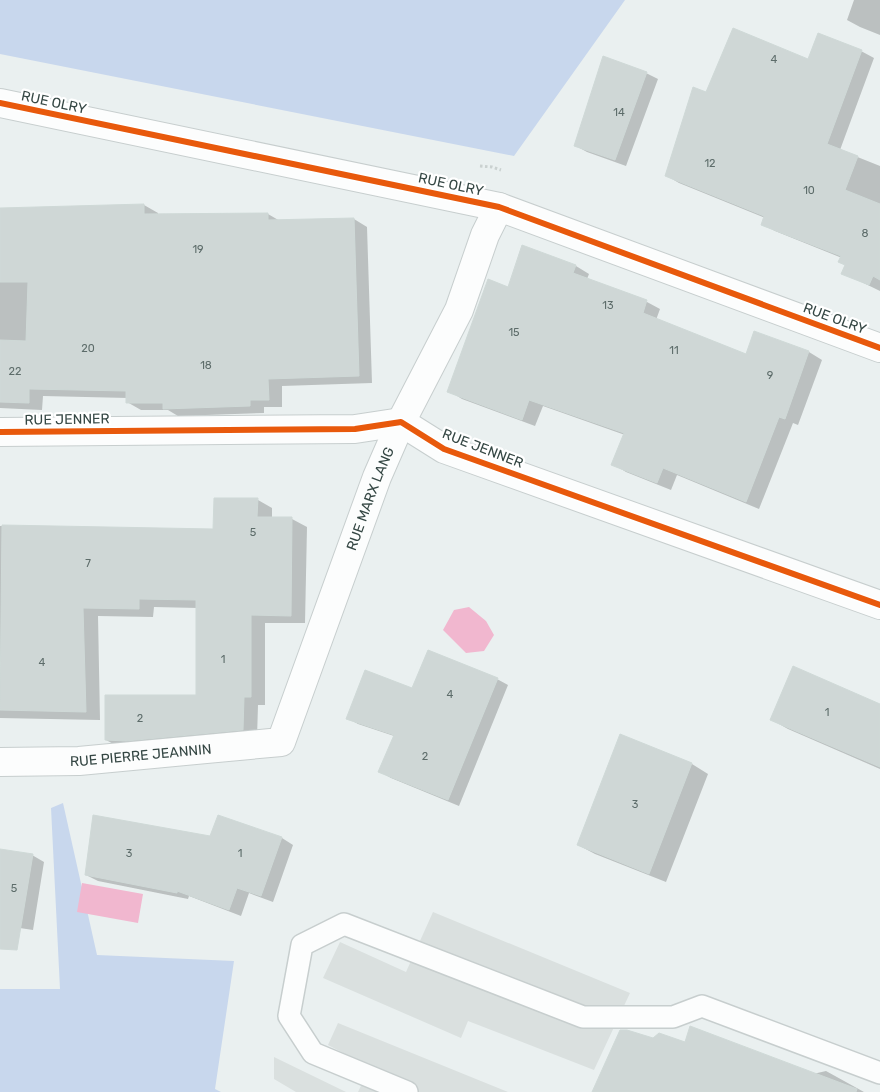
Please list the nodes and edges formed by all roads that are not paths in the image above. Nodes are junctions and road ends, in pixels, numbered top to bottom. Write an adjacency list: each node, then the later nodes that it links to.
1 (0, 103): 2 (street, RUE OLRY)
2 (499, 207): 3 (street, RUE OLRY); 4 (street, RUE MARX LANG)
3 (880, 348)
4 (401, 422): 5 (street, RUE JENNER); 6 (street, RUE JENNER); 7 (street, RUE MARX LANG)
5 (0, 432)
6 (880, 605)
7 (281, 742): 8 (street, RUE PIERRE JEANNIN)
8 (0, 762)
9 (880, 1072): 10 (lane)
10 (407, 1092)

